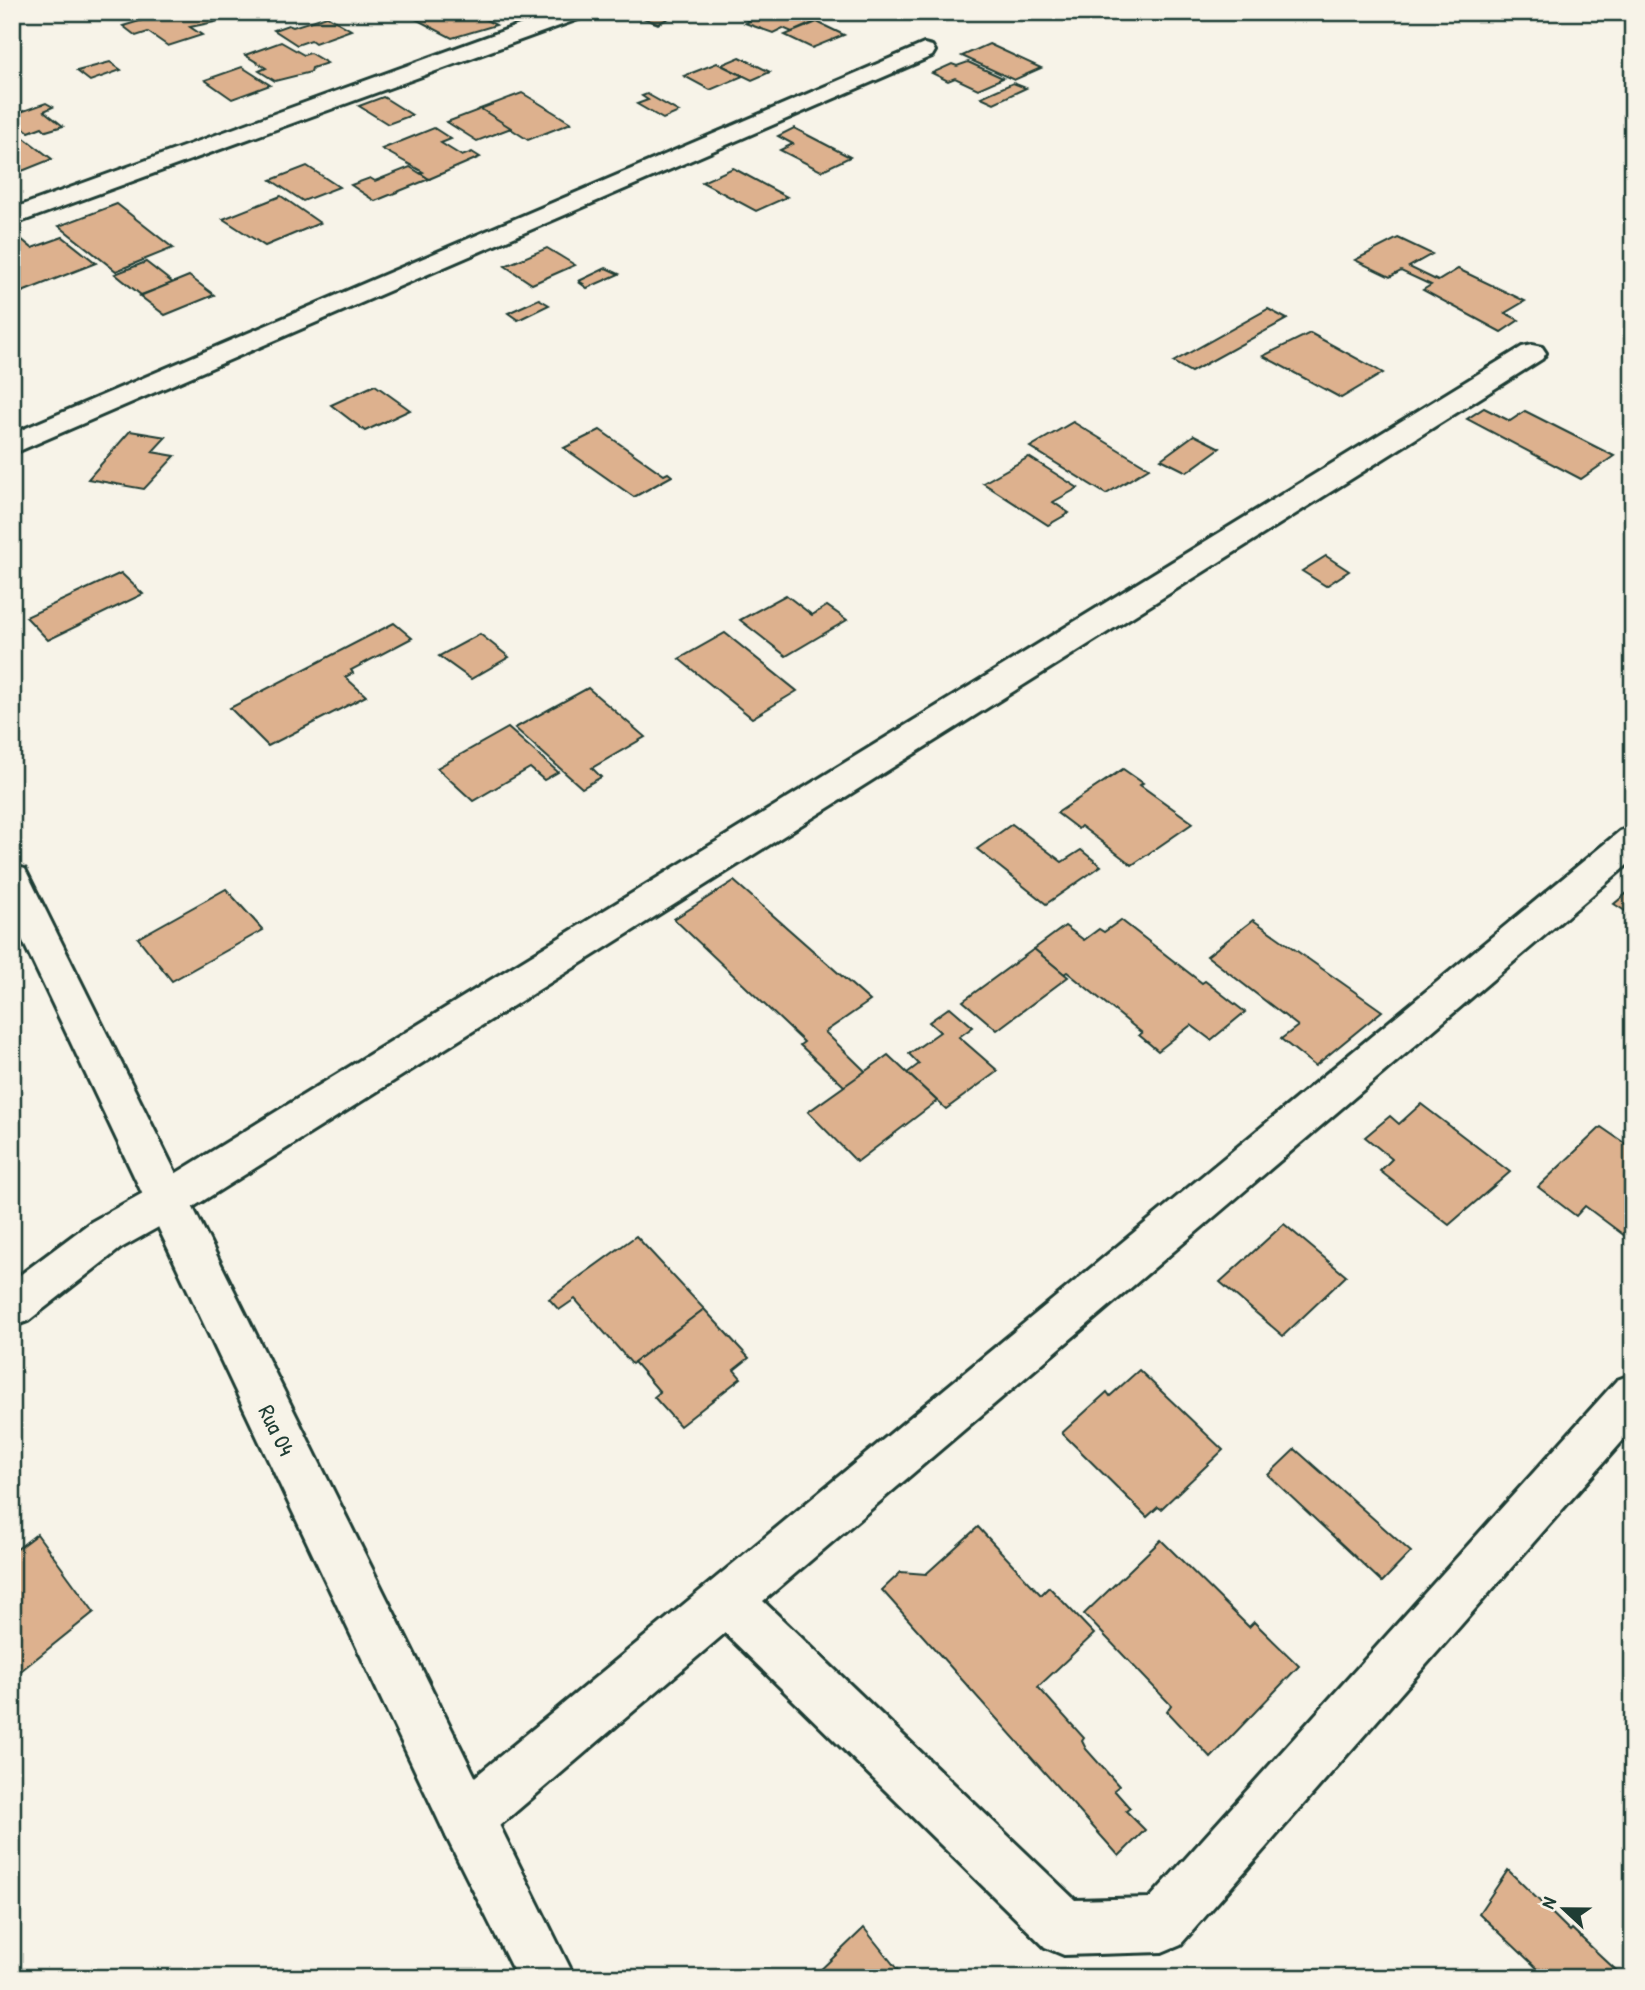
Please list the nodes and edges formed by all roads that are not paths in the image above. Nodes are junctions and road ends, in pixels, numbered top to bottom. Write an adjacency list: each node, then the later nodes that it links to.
1 (576, 12): 3 (street)
2 (924, 51): 5 (street)
3 (12, 218)
4 (1532, 353): 8 (street)
5 (12, 445)
6 (1633, 841): 11 (street)
7 (12, 879): 8 (street, Rua 04)
8 (167, 1201): 9 (street); 12 (street, Rua 04)
9 (12, 1307)
10 (1633, 1395): 11 (street)
11 (727, 1601): 12 (street)
12 (466, 1819): 13 (street, Rua 04)
13 (547, 1978)

